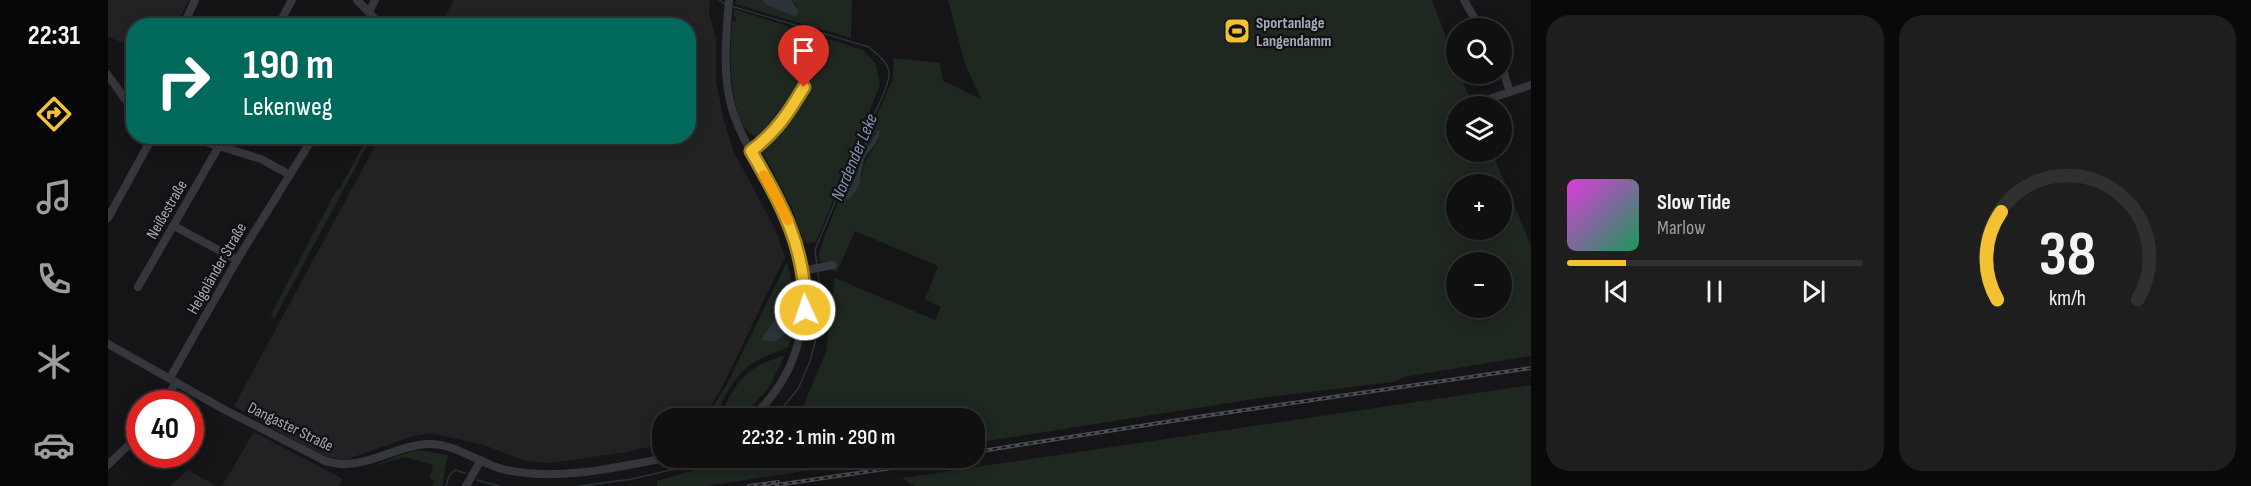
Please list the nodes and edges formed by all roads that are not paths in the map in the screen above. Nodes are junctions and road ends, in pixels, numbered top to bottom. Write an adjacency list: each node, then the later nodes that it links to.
1 (195, 0): 8 (street)
2 (292, 0): 9 (street)
3 (357, 0): 7 (street)
4 (375, 0): 7 (street)
5 (729, 0): 23 (street)
6 (1464, 0): 11 (street)
7 (369, 12): 10 (street)
8 (187, 18)
9 (282, 18)
10 (373, 18)
11 (1474, 18)
12 (108, 75): 18 (street)
13 (1507, 84): 16 (street)
14 (1531, 85): 16 (street)
15 (804, 87): 23 (street)
16 (1510, 92): 17 (street)
17 (1498, 96)
18 (126, 101)
19 (149, 144): 25 (street)
20 (214, 144): 26 (street, Neißestraße)
21 (220, 144): 24 (street)
22 (310, 144): 24 (street, Helgoländer Straße)
23 (751, 151): 29 (street)
24 (290, 175): 27 (street, Helgoländer Straße)
25 (108, 218)
26 (174, 226): 27 (street); 30 (street, Neißestraße)
27 (237, 260): 32 (street, Helgoländer Straße)
28 (833, 265): 29 (street)
29 (802, 271): 34 (street)
30 (138, 287)
31 (108, 344): 32 (street, Dangaster Straße)
32 (173, 380): 33 (street, Helgoländer Straße); 36 (street, Dangaster Straße)
33 (169, 390)
34 (761, 408)
35 (126, 448): 38 (street)
36 (481, 460): 37 (street, Dangaster Straße); 39 (street)
37 (652, 460)
38 (108, 465)
39 (466, 485)

